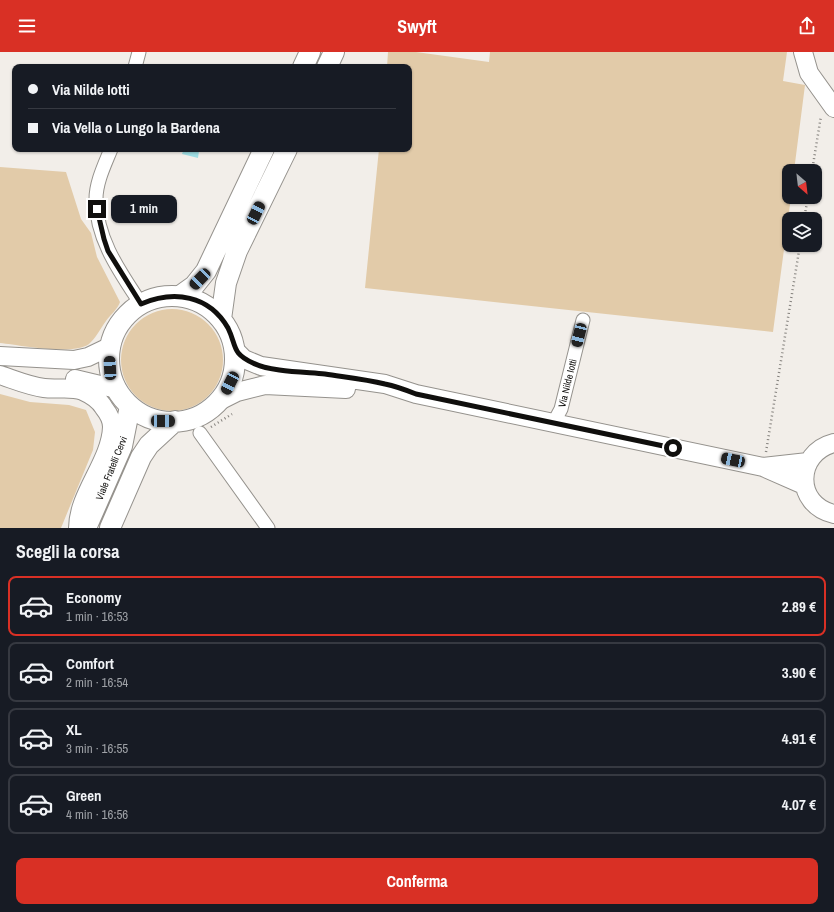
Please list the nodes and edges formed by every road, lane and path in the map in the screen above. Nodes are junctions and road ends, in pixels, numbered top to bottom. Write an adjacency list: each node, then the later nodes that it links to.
1 (139, 52): 5 (street)
2 (310, 52): 6 (main road)
3 (334, 52): 7 (main road)
4 (803, 52): 8 (street)
5 (136, 64)
6 (304, 64)
7 (328, 64)
8 (828, 109): 12 (path)
9 (110, 152): 15 (street)
10 (263, 152): 14 (main road)
11 (286, 152): 16 (main road)
12 (814, 164)
13 (799, 252): 31 (path)
14 (180, 296): 15 (main road); 16 (main road)
15 (141, 304): 18 (main road)
16 (221, 319): 19 (main road)
17 (582, 320): 28 (street, Via Nilde Iotti)
18 (111, 346): 20 (street); 22 (main road)
19 (235, 350): 23 (street); 24 (main road)
20 (0, 356)
21 (0, 374): 22 (street); 35 (street)
22 (117, 388): 25 (main road)
23 (416, 394): 24 (street); 28 (street)
24 (219, 401): 27 (main road)
25 (130, 406): 27 (main road); 36 (main road, Viale Fratelli Cervi)
26 (236, 411): 29 (path)
27 (175, 421): 37 (main road)
28 (554, 422): 31 (street)
29 (200, 433): 38 (street)
30 (834, 443): 32 (street)
31 (764, 461): 32 (street); 33 (street)
32 (808, 462): 33 (street)
33 (804, 485): 34 (street)
34 (831, 518)
35 (78, 528)
36 (86, 528)
37 (110, 528)
38 (268, 528)

